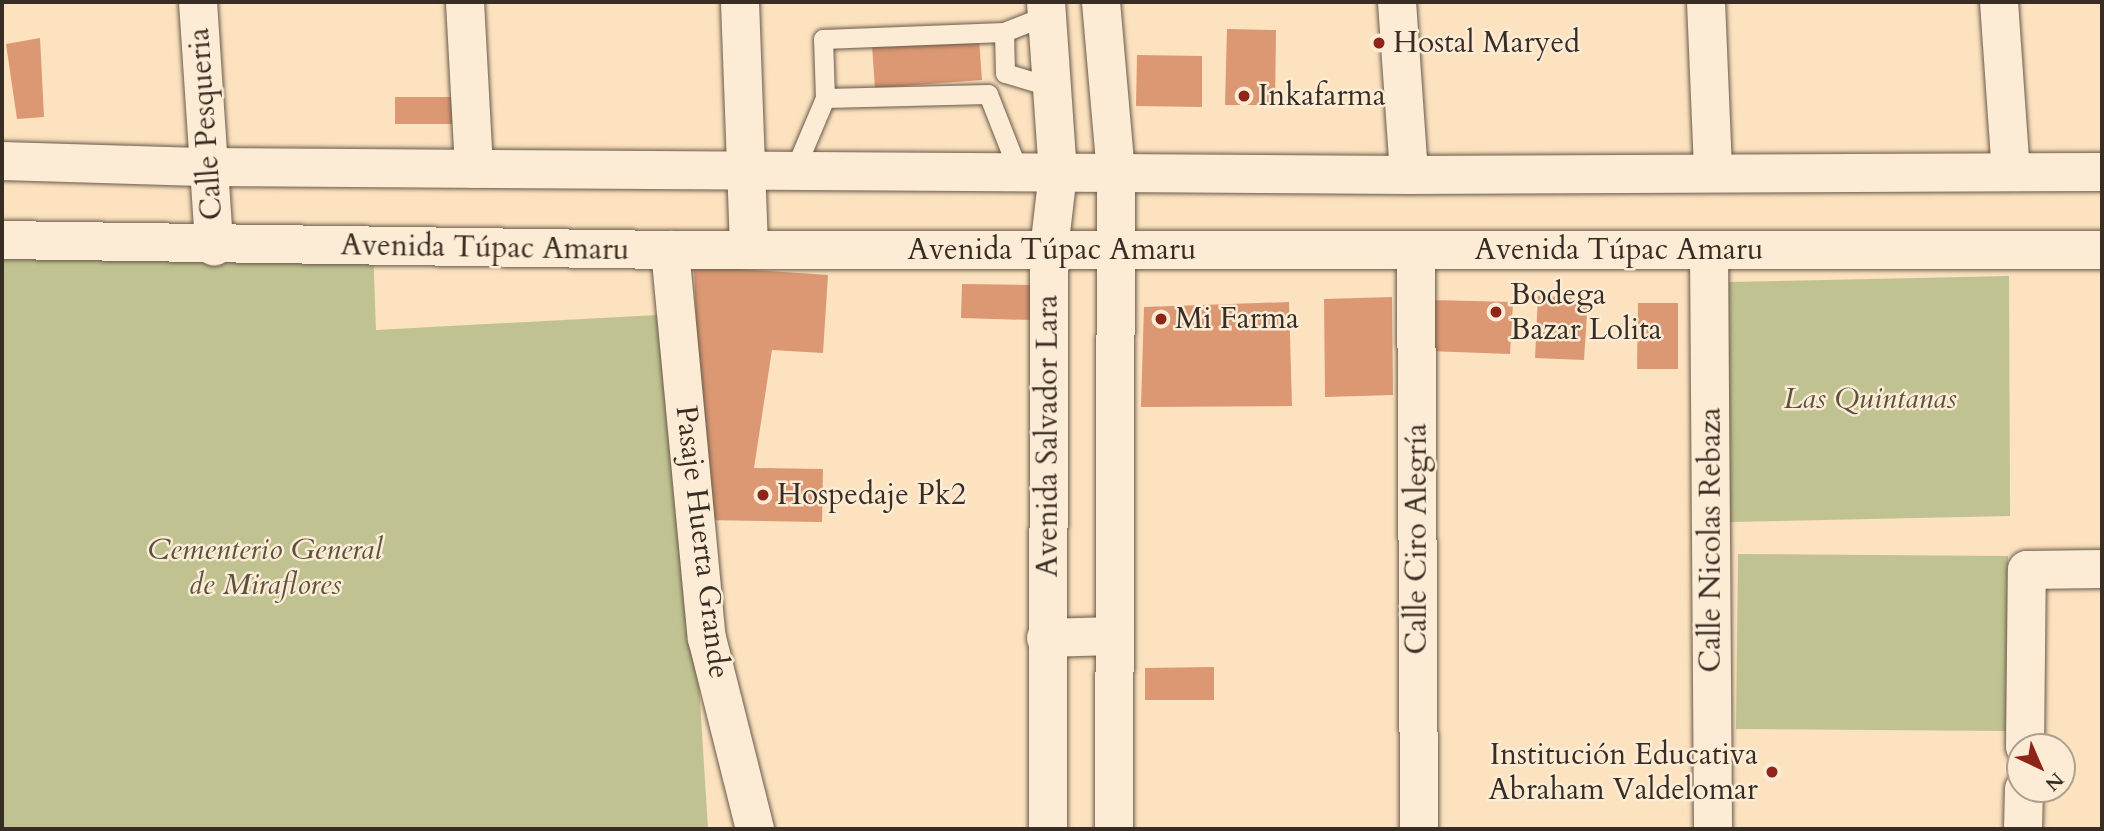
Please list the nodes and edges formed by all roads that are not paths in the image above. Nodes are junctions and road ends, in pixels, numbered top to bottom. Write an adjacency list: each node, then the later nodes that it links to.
1 (198, 2): 15 (street, Calle Pesqueria)
2 (465, 2): 16 (street)
3 (740, 2): 17 (street)
4 (1101, 2): 24 (street)
5 (1397, 2): 25 (street)
6 (1706, 2): 19 (street)
7 (1999, 2): 20 (street)
8 (1047, 8): 9 (lane); 11 (street, Avenida Salvador Lara)
9 (1004, 32): 10 (lane); 13 (lane)
10 (1005, 73): 11 (lane); 12 (lane)
11 (1052, 87): 23 (street, Avenida Salvador Lara)
12 (988, 93): 13 (lane); 22 (lane)
13 (825, 98): 18 (lane)
14 (2, 161): 15 (street)
15 (209, 167): 16 (street); 27 (street, Calle Pesqueria)
16 (474, 169): 17 (street)
17 (748, 171): 18 (street); 28 (street)
18 (794, 171): 22 (street)
19 (1713, 171): 20 (street); 25 (street)
20 (2011, 172): 21 (street)
21 (2102, 172)
22 (1019, 173): 23 (street)
23 (1058, 173): 24 (street); 30 (street, Avenida Salvador Lara)
24 (1116, 173): 25 (street); 34 (street)
25 (1409, 175)
26 (2, 240): 27 (street, Avenida Túpac Amaru)
27 (214, 246): 29 (street, Avenida Túpac Amaru)
28 (749, 248): 29 (street, Avenida Túpac Amaru); 30 (street, Avenida Túpac Amaru)
29 (670, 250): 40 (street, Pasaje Huerta Grande)
30 (1049, 250): 34 (street, Avenida Túpac Amaru); 37 (street, Avenida Salvador Lara)
31 (1416, 250): 33 (street, Avenida Túpac Amaru); 34 (street, Avenida Túpac Amaru); 43 (street, Calle Ciro Alegría)
32 (2102, 250): 33 (street, Avenida Túpac Amaru)
33 (1709, 251): 44 (street, Calle Nicolas Rebaza)
34 (1116, 252): 36 (street)
35 (2102, 569): 38 (street)
36 (1113, 636): 37 (street); 42 (street)
37 (1046, 638): 41 (street, Avenida Salvador Lara)
38 (2025, 733)
39 (2024, 803): 45 (street)
40 (755, 829)
41 (1048, 829)
42 (1114, 829)
43 (1419, 829)
44 (1713, 829)
45 (2023, 829)

